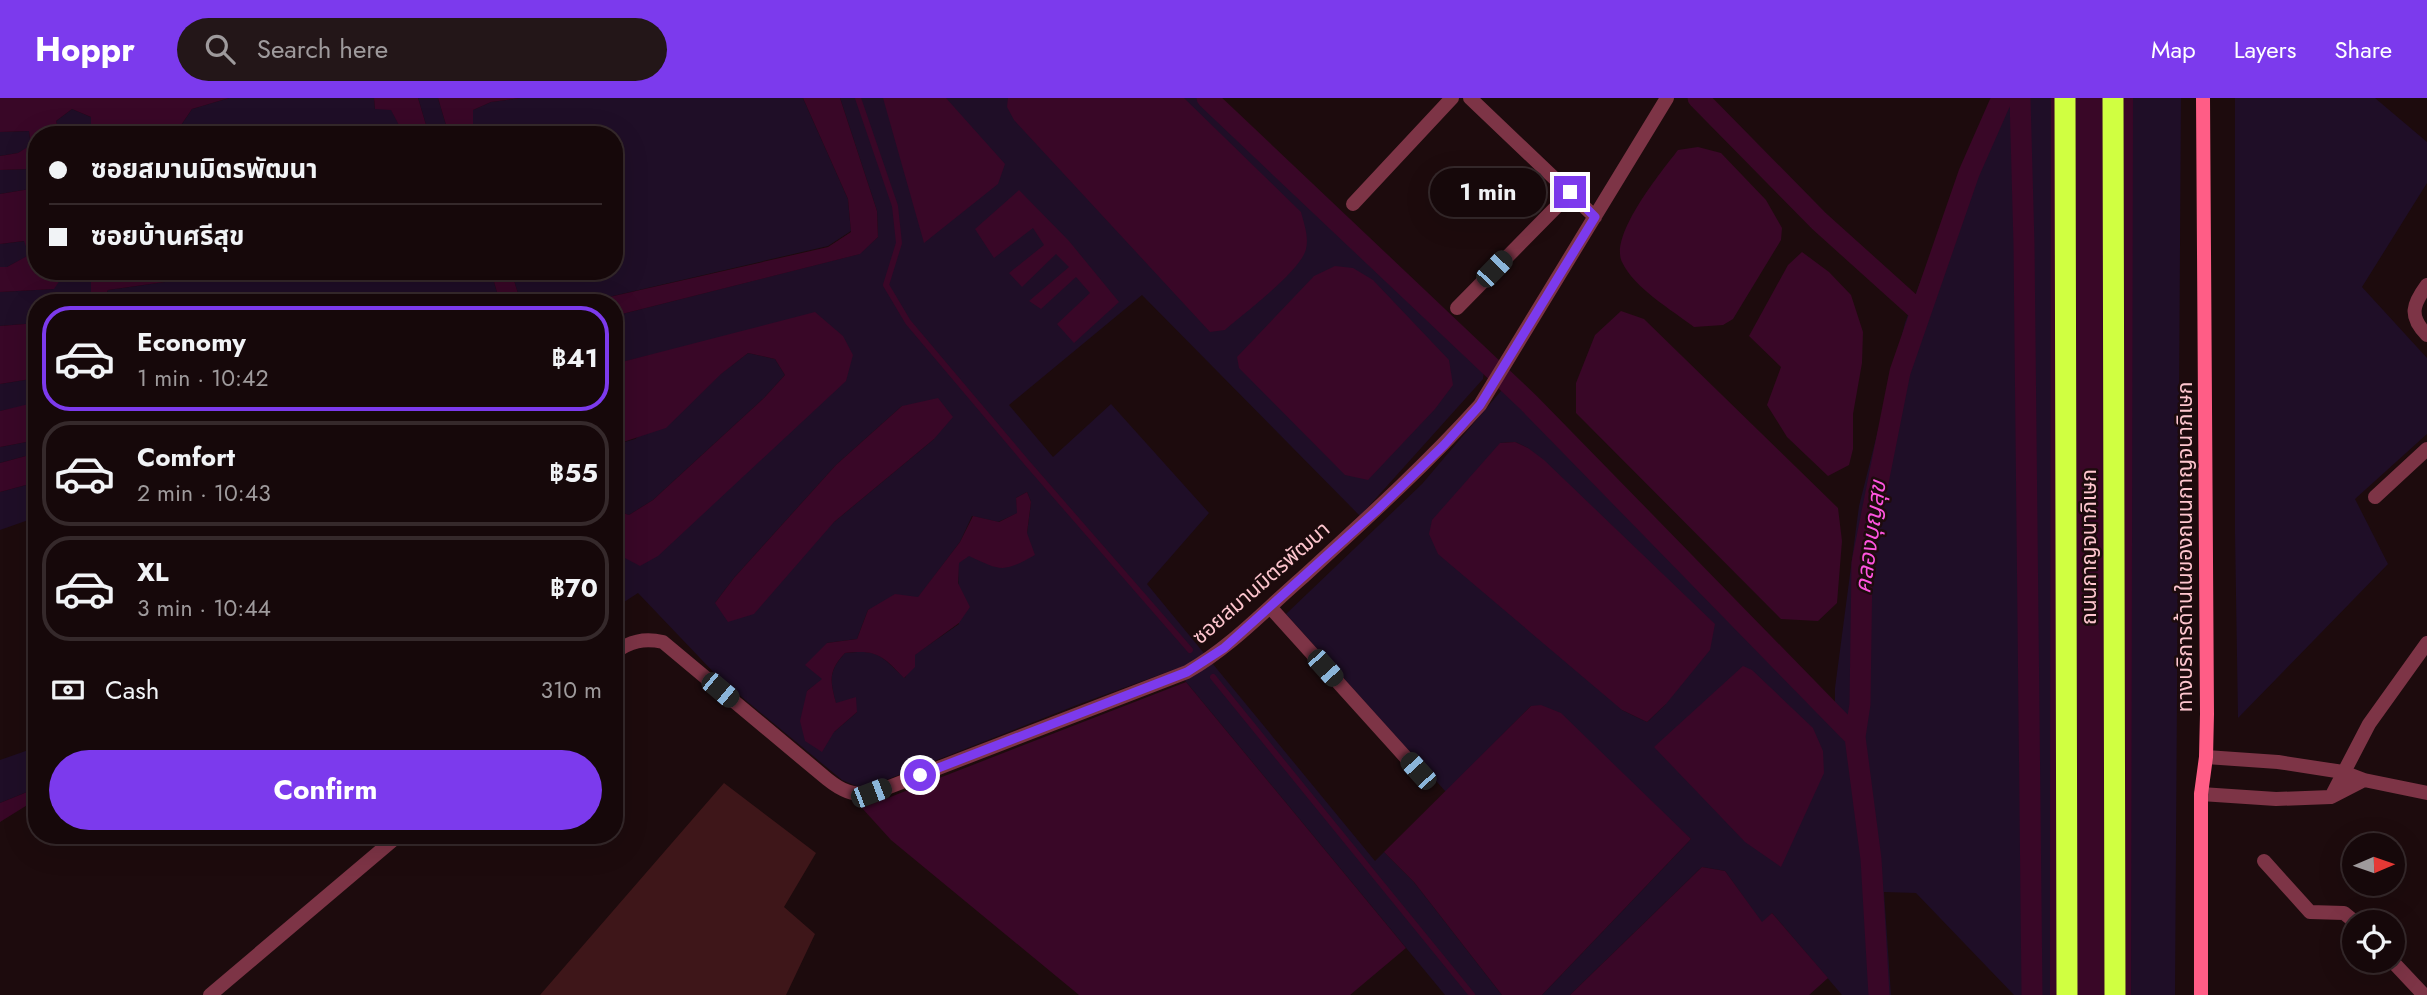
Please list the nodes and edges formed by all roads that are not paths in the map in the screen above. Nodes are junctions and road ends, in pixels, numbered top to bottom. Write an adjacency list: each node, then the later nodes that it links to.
1 (1451, 98): 8 (street)
2 (1470, 98): 7 (street)
3 (1667, 98): 9 (street, ซอยสมานมิตรพัฒนา)
4 (2065, 98): 30 (highway, ถนนกาญจนาภิเษก)
5 (2113, 98): 31 (highway, ถนนกาญจนาภิเษก)
6 (2203, 98): 18 (main road, ทางบริการด้านในของถนนกาญจนาภิเษก)
7 (1570, 192): 9 (street); 11 (street)
8 (1353, 204)
9 (1595, 217): 15 (street, ซอยสมานมิตรพัฒนา)
10 (2427, 285): 12 (street)
11 (1457, 308)
12 (2427, 335)
13 (2427, 449): 14 (street)
14 (2375, 497)
15 (1270, 607): 17 (street, ซอยสมานมิตรพัฒนา); 19 (street)
16 (2427, 643): 20 (street)
17 (623, 648)
18 (2206, 757): 20 (street); 23 (main road, ทางบริการด้านในของถนนกาญจนาภิเษก)
19 (1418, 771)
20 (2343, 772): 21 (street); 24 (street)
21 (2364, 780): 22 (street); 24 (street)
22 (2427, 793)
23 (2201, 794): 24 (street); 32 (main road, ทางบริการด้านในของถนนกาญจนาภิเษก)
24 (2331, 797)
25 (389, 844): 29 (street)
26 (2264, 860): 27 (street)
27 (2342, 913)
28 (2403, 973): 33 (street)
29 (210, 995)
30 (2067, 995)
31 (2115, 995)
32 (2201, 995)
33 (2424, 995)

